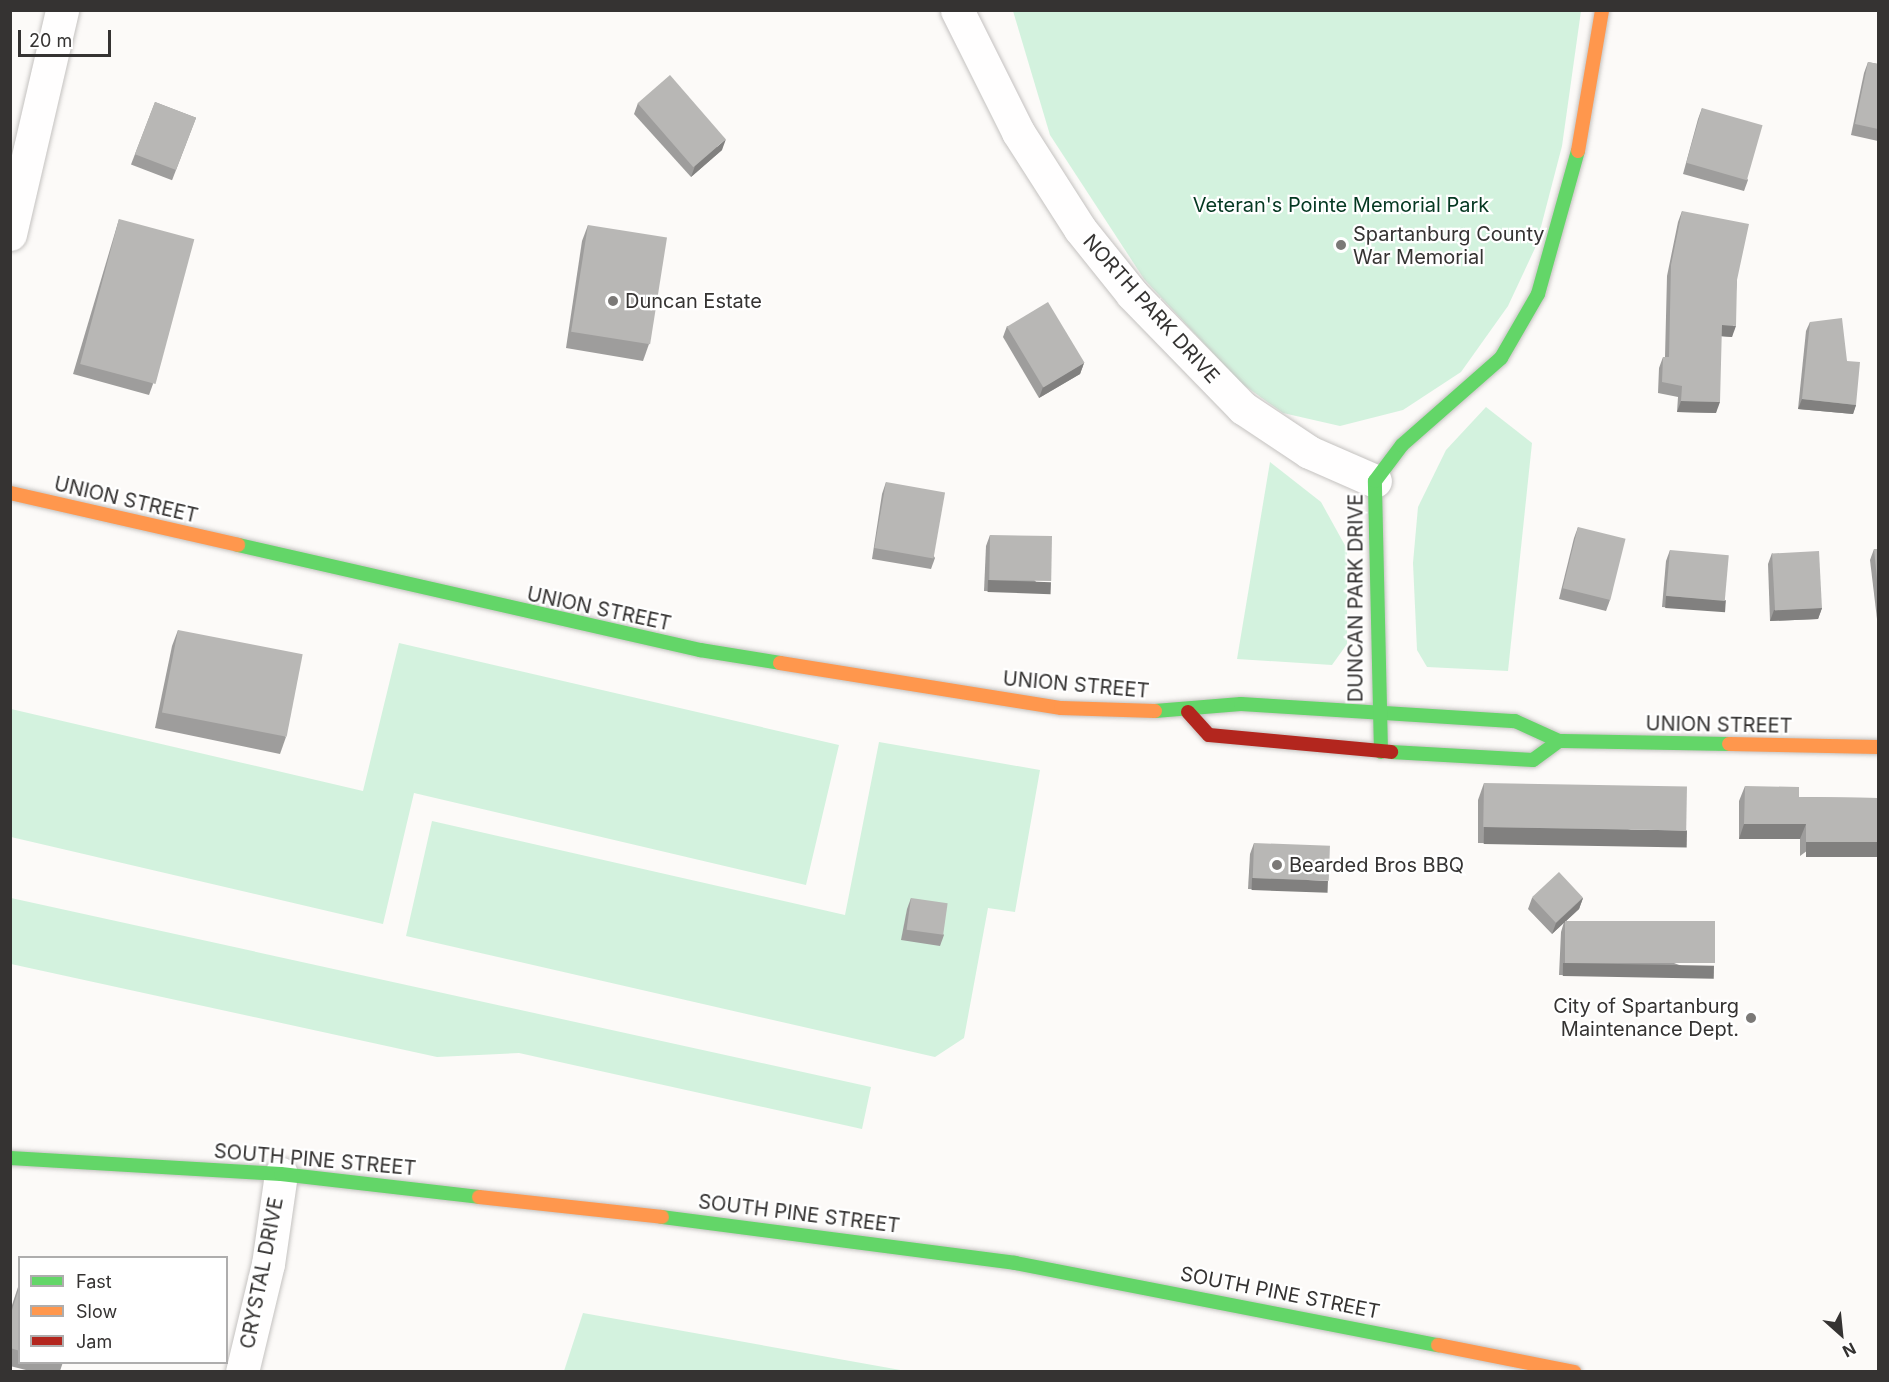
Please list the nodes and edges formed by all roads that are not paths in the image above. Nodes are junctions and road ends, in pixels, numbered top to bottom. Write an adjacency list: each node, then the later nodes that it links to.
1 (62, 10): 4 (street)
2 (957, 10): 5 (street, NORTH PARK DRIVE)
3 (1602, 10): 5 (main road, DUNCAN PARK DRIVE)
4 (10, 234)
5 (1375, 480): 8 (main road, DUNCAN PARK DRIVE)
6 (10, 493): 7 (main road, UNION STREET)
7 (1188, 712): 8 (main road, UNION STREET); 11 (main road)
8 (1376, 713): 9 (main road, UNION STREET); 11 (main road, DUNCAN PARK DRIVE)
9 (1559, 741): 10 (main road, UNION STREET); 11 (main road)
10 (1878, 747)
11 (1381, 752)
12 (10, 1158): 13 (main road, SOUTH PINE STREET)
13 (280, 1174): 14 (street, CRYSTAL DRIVE); 15 (main road, SOUTH PINE STREET)
14 (242, 1371)
15 (1574, 1371)

